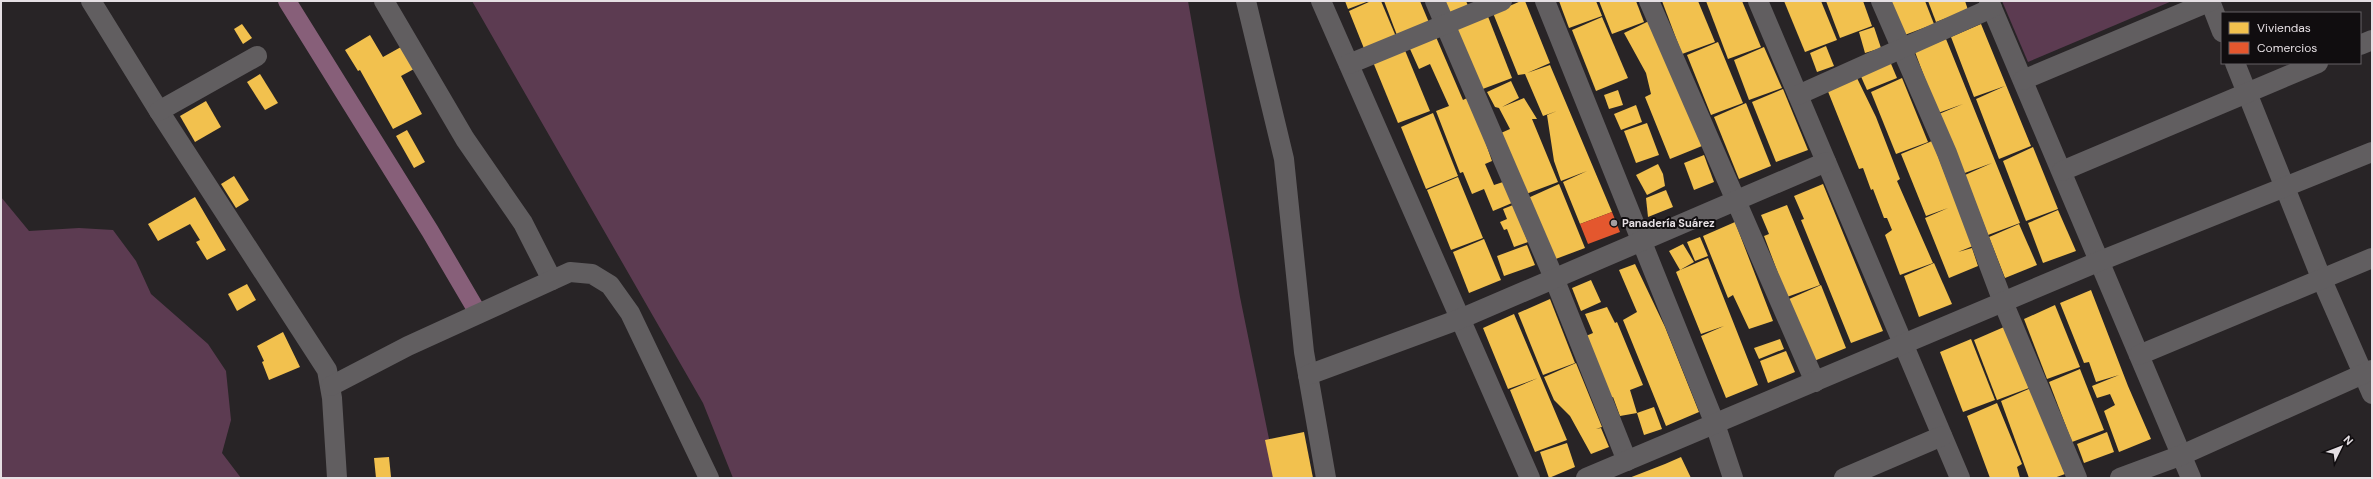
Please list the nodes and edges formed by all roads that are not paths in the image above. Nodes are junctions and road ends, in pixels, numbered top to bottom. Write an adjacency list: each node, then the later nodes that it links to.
1 (91, 1): 25 (street)
2 (384, 1): 35 (street)
3 (1246, 1): 42 (street)
4 (1322, 1): 19 (street)
5 (1435, 1): 13 (street)
6 (1502, 1): 13 (street)
7 (1545, 1): 31 (street)
8 (1648, 1): 30 (street)
9 (1758, 1): 24 (street)
10 (1881, 1): 17 (street)
11 (2210, 1): 14 (street); 22 (street)
12 (1991, 4): 17 (street); 22 (street)
13 (1444, 25): 19 (street); 34 (street)
14 (2221, 29)
15 (2372, 40): 16 (street)
16 (2361, 45)
17 (1902, 48): 24 (street); 37 (street)
18 (257, 56): 25 (street)
19 (1349, 64): 38 (street)
20 (2235, 64): 23 (street)
21 (2316, 64): 23 (street)
22 (2023, 80): 28 (street)
23 (2247, 93): 28 (street); 29 (street)
24 (1798, 94): 27 (street)
25 (159, 111): 44 (street)
26 (2372, 152): 29 (street)
27 (1826, 162): 30 (street); 39 (street)
28 (2062, 171): 33 (street)
29 (2285, 186): 33 (street); 36 (street)
30 (1736, 200): 31 (street); 43 (street)
31 (1642, 241): 34 (street); 46 (street)
32 (2372, 258): 36 (street)
33 (2100, 261): 37 (street); 40 (street)
34 (1554, 278): 38 (street); 49 (street)
35 (552, 280): 44 (street); 51 (street)
36 (2322, 280): 40 (street); 41 (street)
37 (2003, 302): 39 (street); 58 (street)
38 (1460, 319): 42 (street); 53 (street)
39 (1903, 344): 43 (street); 47 (street)
40 (2139, 355): 48 (street)
41 (2368, 372): 45 (street); 48 (street)
42 (1308, 375): 52 (street)
43 (1815, 382): 46 (street)
44 (330, 386): 50 (street)
45 (2372, 394)
46 (1715, 424): 49 (street); 55 (street)
47 (1942, 436): 56 (street); 57 (street)
48 (2182, 455): 59 (street); 60 (street)
49 (1627, 461): 54 (street)
50 (337, 478)
51 (709, 478)
52 (1326, 478)
53 (1530, 478)
54 (1586, 478)
55 (1733, 478)
56 (1844, 478)
57 (1960, 478)
58 (2077, 478)
59 (2120, 478)
60 (2192, 478)

